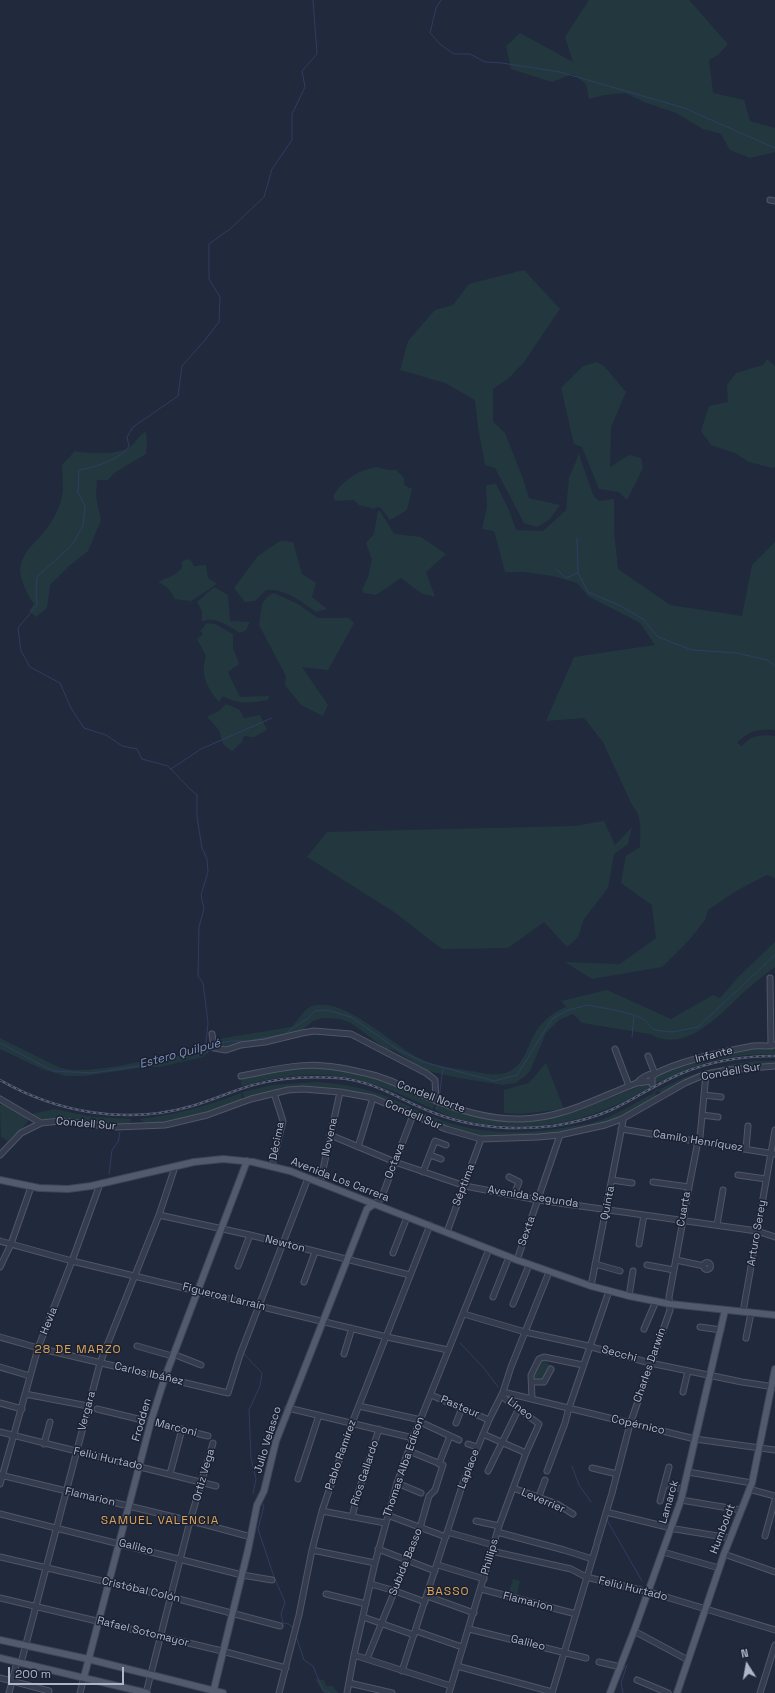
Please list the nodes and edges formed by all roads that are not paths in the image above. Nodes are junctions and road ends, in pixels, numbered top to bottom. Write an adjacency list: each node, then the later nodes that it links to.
1 (770, 978): 3 (street)
2 (212, 1034): 21 (street)
3 (774, 1046): 7 (street, Infante)
4 (615, 1049): 11 (street)
5 (648, 1056): 7 (street)
6 (775, 1066): 8 (street, Condell Sur)
7 (655, 1074): 10 (street, Infante); 10 (street, Infante)
8 (706, 1074): 16 (street, Cuarta); 17 (street, Condell Sur)
9 (241, 1076): 21 (street, Condell Norte)
10 (637, 1083): 11 (street, Infante)
11 (629, 1086): 12 (street, Infante)
12 (617, 1091): 21 (street, Condell Norte)
13 (656, 1091): 17 (street)
14 (340, 1092): 15 (street, Condell Sur); 18 (street, Condell Sur); 32 (street, Novena)
15 (274, 1093): 27 (street, Condell Sur); 45 (street, Décima)
16 (704, 1095): 19 (street); 23 (street, Cuarta)
17 (660, 1097): 26 (street, Condell Sur)
18 (373, 1098): 22 (street, Condell Sur); 37 (street)
19 (721, 1098)
20 (1, 1101): 25 (street, Condell Sur)
21 (436, 1101)
22 (413, 1115): 34 (street, Condell Sur); 44 (street, Octava)
23 (702, 1115): 24 (street); 35 (street, Cuarta)
24 (718, 1117)
25 (32, 1118): 27 (street, Condell Sur); 29 (street)
26 (622, 1119): 30 (street, Quinta); 33 (street, Condell Sur)
27 (41, 1123): 29 (street, Condell Sur)
28 (748, 1126): 38 (street)
29 (27, 1129): 40 (street)
30 (621, 1130): 35 (street, Camilo Henríquez); 53 (street, Quinta)
31 (775, 1130): 39 (street, Arturo Serey)
32 (330, 1135): 37 (street, Avenida Segunda); 55 (street, Novena)
33 (560, 1135): 34 (street, Condell Sur); 63 (street, Sexta)
34 (482, 1139): 58 (street, Séptima)
35 (698, 1142): 38 (street, Camilo Henríquez); 60 (street, Cuarta)
36 (446, 1145): 41 (street)
37 (358, 1147): 44 (street, Avenida Segunda)
38 (746, 1149): 39 (street, Camilo Henríquez)
39 (773, 1153): 51 (street, Arturo Serey)
40 (0, 1155)
41 (430, 1155): 42 (street); 47 (street)
42 (441, 1159)
43 (247, 1161): 45 (main road, Avenida Los Carrera); 46 (main road, Avenida Los Carrera); 72 (main road, Frodden)
44 (395, 1162): 47 (street, Avenida Segunda); 64 (street, Octava)
45 (272, 1166): 50 (main road, Avenida Los Carrera)
46 (175, 1167): 57 (main road, Avenida Los Carrera); 66 (street, Vergara)
47 (423, 1172): 58 (street, Avenida Segunda)
48 (738, 1175): 51 (street)
49 (510, 1177): 62 (street)
50 (308, 1178): 55 (main road, Avenida Los Carrera); 79 (street)
51 (766, 1179): 73 (street, Arturo Serey)
52 (2, 1180): 59 (main road, Avenida Los Carrera)
53 (612, 1180): 56 (street); 65 (street, Quinta)
54 (653, 1182): 60 (street)
55 (320, 1183): 64 (main road, Avenida Los Carrera)
56 (632, 1183)
57 (100, 1184): 59 (main road, Avenida Los Carrera); 88 (street, Hevia)
58 (465, 1186): 62 (street, Avenida Segunda); 74 (street, Séptima)
59 (31, 1187): 78 (street)
60 (688, 1187): 69 (street, Cuarta)
61 (722, 1190): 71 (street)
62 (514, 1195): 63 (street, Avenida Segunda)
63 (538, 1200): 65 (street, Avenida Segunda); 86 (street, Sexta)
64 (374, 1204): 68 (main road, Avenida Los Carrera); 85 (main road, Julio Velasco)
65 (607, 1210): 67 (street, Avenida Segunda); 89 (street, Quinta)
66 (159, 1215): 72 (street, Newton); 99 (street, Vergara)
67 (644, 1215): 69 (street, Avenida Segunda); 80 (street)
68 (407, 1217): 70 (main road, Avenida Los Carrera); 83 (street)
69 (682, 1220): 71 (street, Avenida Segunda); 87 (street, Cuarta)
70 (430, 1225): 74 (main road, Avenida Los Carrera); 100 (street, Pablo Ramírez)
71 (717, 1225): 73 (street, Avenida Segunda)
72 (221, 1230): 75 (street, Newton); 103 (main road, Frodden)
73 (757, 1231): 76 (street, Avenida Segunda); 112 (street, Arturo Serey)
74 (446, 1232): 81 (main road, Avenida Los Carrera)
75 (250, 1236): 79 (street, Newton); 92 (street)
76 (775, 1236)
77 (0, 1241): 78 (street, Figueroa Larraín)
78 (11, 1244): 88 (street, Figueroa Larraín); 94 (street)
79 (284, 1244): 82 (street, Newton); 110 (street)
80 (639, 1244)
81 (489, 1249): 84 (main road, Avenida Los Carrera); 114 (street, Thomas Alba Edison)
82 (315, 1252): 85 (street, Newton); 101 (street)
83 (393, 1253)
84 (509, 1257): 86 (main road, Avenida Los Carrera); 106 (street)
85 (346, 1260): 100 (street, Newton); 116 (main road, Julio Velasco)
86 (517, 1260): 90 (main road, Avenida Los Carrera)
87 (676, 1260): 93 (street); 95 (street, Cuarta)
88 (72, 1261): 99 (street, Figueroa Larraín); 127 (street, Hevia)
89 (595, 1264): 96 (street); 102 (street, Quinta)
90 (529, 1265): 98 (main road, Avenida Los Carrera); 108 (street)
91 (648, 1265): 95 (street)
92 (238, 1266)
93 (704, 1266)
94 (0, 1268)
95 (674, 1270): 109 (street, Cuarta)
96 (620, 1271)
97 (633, 1271): 105 (street)
98 (549, 1272): 102 (main road, Avenida Los Carrera); 121 (street, Laplace)
99 (135, 1275): 103 (street, Figueroa Larraín); 131 (street, Vergara)
100 (410, 1275): 123 (street, Pablo Ramírez)
101 (304, 1282)
102 (591, 1286): 104 (main road, Avenida Los Carrera)
103 (198, 1290): 110 (street, Figueroa Larraín); 130 (main road, Frodden)
104 (609, 1291): 105 (main road, Avenida Los Carrera); 126 (street)
105 (629, 1296): 107 (main road, Avenida Los Carrera)
106 (493, 1297)
107 (656, 1301): 109 (main road, Avenida Los Carrera); 119 (street)
108 (513, 1304)
109 (670, 1304): 111 (main road, Avenida Los Carrera); 132 (street, Charles Darwin)
110 (260, 1306): 116 (street, Figueroa Larraín); 141 (street, Carlos Ibáñez)
111 (725, 1310): 112 (main road, Avenida Los Carrera); 120 (main road, Lamarck)
112 (743, 1312): 113 (main road, Avenida Los Carrera)
113 (751, 1313): 115 (main road, Avenida Los Carrera); 124 (street)
114 (464, 1314): 121 (street, Secchi); 128 (street, Thomas Alba Edison)
115 (775, 1315)
116 (323, 1321): 118 (street, Figueroa Larraín); 152 (main road, Julio Velasco)
117 (700, 1326): 120 (street)
118 (352, 1328): 123 (street, Figueroa Larraín); 129 (street)
119 (644, 1329)
120 (721, 1330): 140 (main road, Lamarck)
121 (526, 1332): 126 (street, Secchi); 144 (street, Laplace)
122 (0, 1337): 127 (street, Carlos Ibáñez)
123 (387, 1337): 128 (street, Figueroa Larraín); 151 (street, Pablo Ramírez)
124 (746, 1338)
125 (136, 1346): 130 (street)
126 (590, 1346): 132 (street, Secchi); 134 (street)
127 (38, 1348): 131 (street, Carlos Ibáñez); 139 (street, Hevia)
128 (448, 1350): 147 (street, Thomas Alba Edison)
129 (344, 1354)
130 (173, 1355): 133 (street); 141 (main road, Frodden)
131 (100, 1362): 141 (street, Carlos Ibáñez); 150 (street, Vergara)
132 (650, 1363): 138 (street, Secchi); 166 (street, Charles Darwin)
133 (201, 1365)
134 (583, 1365): 142 (street); 155 (street)
135 (0, 1367): 139 (street)
136 (551, 1368): 142 (street)
137 (775, 1369): 143 (main road, Humboldt)
138 (688, 1371): 140 (street, Secchi); 145 (street)
139 (30, 1376): 146 (street, Hevia)
140 (710, 1376): 143 (street, Secchi); 175 (main road, Lamarck)
141 (165, 1377): 160 (main road, Frodden)
142 (532, 1382): 148 (street)
143 (774, 1387): 182 (main road, Humboldt)
144 (503, 1392): 148 (street, Copérnico); 154 (street, Lineo); 159 (street, Laplace)
145 (683, 1392)
146 (25, 1394): 150 (street); 156 (street, Hevia)
147 (431, 1395): 153 (street, Pasteur); 161 (street, Thomas Alba Edison)
148 (532, 1399): 155 (street, Copérnico)
149 (0, 1403): 156 (street)
150 (88, 1406): 185 (street, Vergara)
151 (359, 1406): 161 (street); 164 (street, Pablo Ramírez)
152 (288, 1408): 158 (street); 232 (main road, Julio Velasco)
153 (462, 1408): 159 (street, Pasteur); 163 (street)
154 (519, 1408): 165 (street, Lineo); 177 (street)
155 (569, 1408): 166 (street, Copérnico); 192 (street)
156 (22, 1409): 171 (street, Hevia)
157 (97, 1409): 160 (street, Marconi)
158 (319, 1415): 164 (street); 197 (street)
159 (489, 1420): 170 (street, Laplace)
160 (151, 1421): 167 (street, Marconi); 188 (main road, Frodden)
161 (420, 1421): 173 (street); 174 (street, Thomas Alba Edison)
162 (50, 1422): 179 (street)
163 (456, 1422)
164 (352, 1423): 168 (street); 216 (street, Pablo Ramírez)
165 (539, 1424): 186 (street, Phillips)
166 (630, 1424): 175 (street, Copérnico); 195 (street, Charles Darwin)
167 (182, 1429): 172 (street, Marconi); 194 (street)
168 (379, 1430): 174 (street); 222 (street, Ríos Gallardo)
169 (0, 1432): 171 (street, Feliú Hurtado)
170 (483, 1434): 177 (street); 181 (street, Laplace)
171 (14, 1436): 179 (street, Feliú Hurtado); 196 (street, Hevia)
172 (208, 1436)
173 (450, 1436): 176 (street); 187 (street, Subida Basso)
174 (413, 1438): 184 (street, Thomas Alba Edison)
175 (695, 1439): 182 (street, Copérnico); 193 (main road, Lamarck)
176 (459, 1440)
177 (503, 1442): 186 (street); 191 (street)
178 (213, 1443): 199 (street, Ortiz Vega)
179 (44, 1444): 185 (street, Feliú Hurtado)
180 (468, 1444): 181 (street)
181 (477, 1447): 230 (street, Laplace)
182 (759, 1448): 183 (street, Copérnico); 201 (main road, Humboldt)
183 (775, 1450)
184 (408, 1451): 187 (street); 200 (street, Thomas Alba Edison)
185 (76, 1452): 188 (street, Feliú Hurtado); 208 (street, Vergara)
186 (526, 1453): 205 (street, Phillips)
187 (441, 1464): 226 (street, Subida Basso)
188 (140, 1466): 194 (street, Feliú Hurtado); 215 (main road, Frodden)
189 (669, 1467): 203 (street)
190 (592, 1468): 195 (street)
191 (488, 1471)
192 (547, 1471)
193 (688, 1472): 201 (street); 207 (main road, Lamarck)
194 (170, 1474): 199 (street, Feliú Hurtado)
195 (617, 1474): 218 (street, Charles Darwin)
196 (1, 1476): 202 (street, Hevia); 208 (street, Flamarion)
197 (298, 1479)
198 (545, 1480): 210 (street)
199 (202, 1482): 204 (street, Feliú Hurtado); 223 (street, Ortiz Vega)
200 (397, 1483): 209 (street); 221 (street, Thomas Alba Edison)
201 (752, 1483): 206 (main road, Humboldt)
202 (0, 1484)
203 (665, 1484): 207 (street); 214 (street)
204 (216, 1486)
205 (513, 1488): 210 (street, Leverrier); 229 (street, Phillips)
206 (749, 1489): 211 (street); 217 (main road, Humboldt)
207 (684, 1490): 212 (main road, Lamarck)
208 (66, 1492): 215 (street, Flamarion); 228 (street, Vergara)
209 (421, 1493)
210 (539, 1496): 220 (street, Leverrier)
211 (775, 1496)
212 (681, 1500): 217 (street); 227 (main road, Lamarck)
213 (775, 1500): 231 (street)
214 (660, 1501)
215 (129, 1506): 223 (street, Flamarion); 234 (main road, Frodden)
216 (322, 1510): 222 (street); 237 (street, Pablo Ramírez)
217 (741, 1510): 233 (main road, Humboldt)
218 (606, 1512): 227 (street); 243 (street, Charles Darwin)
219 (0, 1514): 228 (street, Galileo)
220 (573, 1514)
221 (387, 1515): 225 (street, Thomas Alba Edison); 226 (street)
222 (352, 1517): 225 (street)
223 (190, 1521): 232 (street, Flamarion); 242 (street, Ortiz Vega)
224 (476, 1521): 229 (street)
225 (385, 1523): 236 (street, Thomas Alba Edison)
226 (420, 1528): 230 (street); 244 (street, Subida Basso)
227 (672, 1528): 233 (street); 239 (main road, Lamarck)
228 (56, 1529): 234 (street, Galileo); 248 (street, Vergara)
229 (498, 1529): 235 (street, Phillips); 243 (street)
230 (447, 1535): 235 (street); 246 (street, Laplace)
231 (765, 1536)
232 (251, 1537): 251 (main road, Julio Velasco)
233 (730, 1538): 240 (main road, Humboldt)
234 (119, 1543): 242 (street, Galileo); 255 (main road, Frodden)
235 (493, 1545): 238 (street, Phillips)
236 (378, 1549): 244 (street); 245 (street, Thomas Alba Edison)
237 (312, 1550): 245 (street); 296 (street, Pablo Ramírez)
238 (491, 1551): 252 (street, Feliú Hurtado); 253 (street, Phillips)
239 (663, 1552): 247 (street); 259 (main road, Lamarck)
240 (724, 1554): 247 (main road, Humboldt); 250 (street)
241 (0, 1557): 248 (street, Cristóbal Colón)
242 (180, 1558): 251 (street, Galileo); 262 (street, Ortiz Vega)
243 (592, 1559): 252 (street, Charles Darwin)
244 (407, 1560): 249 (street); 258 (street, Subida Basso)
245 (375, 1563): 256 (street, Thomas Alba Edison)
246 (438, 1565): 249 (street, Laplace); 253 (street)
247 (719, 1568): 267 (main road, Humboldt)
248 (46, 1569): 255 (street, Cristóbal Colón); 266 (street, Vergara)
249 (436, 1571): 261 (street, Laplace)
250 (775, 1572)
251 (242, 1575): 254 (street, Galileo); 268 (main road, Julio Velasco)
252 (586, 1577): 259 (street, Feliú Hurtado); 270 (street, Charles Darwin)
253 (484, 1579): 257 (street, Phillips)
254 (272, 1580)
255 (109, 1582): 262 (street, Cristóbal Colón); 272 (main road, Frodden)
256 (371, 1584): 258 (street); 265 (street, Thomas Alba Edison)
257 (480, 1589): 269 (street, Phillips); 270 (street, Flamarion)
258 (395, 1590): 264 (street); 273 (street, Subida Basso)
259 (648, 1592): 267 (street, Feliú Hurtado); 277 (main road, Lamarck)
260 (326, 1594): 265 (street)
261 (427, 1596): 264 (street, Laplace); 269 (street)
262 (171, 1597): 268 (street, Cristóbal Colón); 279 (street, Ortiz Vega)
263 (0, 1598): 266 (street, Rafael Sotomayor)
264 (425, 1602): 278 (street, Laplace)
265 (366, 1604): 271 (street, Thomas Alba Edison)
266 (36, 1607): 272 (street, Rafael Sotomayor); 282 (street, Vergara)
267 (705, 1608): 276 (street, Feliú Hurtado); 291 (main road, Humboldt)
268 (233, 1612): 274 (street, Cristóbal Colón); 284 (main road, Julio Velasco)
269 (474, 1613): 275 (street, Phillips)
270 (576, 1614): 285 (street, Charles Darwin)
271 (363, 1617): 273 (street); 286 (street, Thomas Alba Edison)
272 (98, 1621): 279 (street, Rafael Sotomayor); 289 (main road, Frodden)
273 (381, 1624): 278 (street); 290 (street, Subida Basso)
274 (280, 1626)
275 (469, 1629): 283 (street, Phillips); 285 (street, Galileo)
276 (775, 1630)
277 (634, 1631): 291 (street); 295 (main road, Lamarck)
278 (415, 1633): 283 (street); 297 (street, Laplace)
279 (160, 1636): 284 (street, Rafael Sotomayor); 298 (street, Ortiz Vega)
280 (0, 1640): 282 (main road)
281 (775, 1645): 319 (street)
282 (26, 1646): 289 (main road); 292 (street, Vergara)
283 (462, 1648): 294 (street, Phillips)
284 (222, 1651): 296 (street, Rafael Sotomayor); 306 (main road, Julio Velasco)
285 (565, 1653): 288 (street, Galileo); 307 (street, Charles Darwin)
286 (354, 1655): 290 (street); 303 (street, Thomas Alba Edison)
287 (0, 1658): 292 (main road)
288 (586, 1658)
289 (88, 1659): 298 (main road); 299 (main road, Frodden)
290 (367, 1659): 297 (street)
291 (688, 1660): 318 (main road, Humboldt)
292 (19, 1662): 299 (main road); 302 (street, Vergara)
293 (599, 1662): 295 (street)
294 (457, 1666): 304 (street, Phillips); 307 (street)
295 (621, 1667): 316 (main road, Lamarck)
296 (286, 1668): 312 (street, Pablo Ramírez)
297 (402, 1671): 304 (street)
298 (150, 1675): 306 (main road); 310 (street, Ortiz Vega)
299 (84, 1677): 309 (street, Frodden); 310 (main road)
300 (0, 1678): 302 (street)
301 (637, 1680): 317 (street)
302 (12, 1682): 305 (street); 308 (street, Vergara)
303 (349, 1683): 313 (street, Thomas Alba Edison); 314 (street)
304 (451, 1686): 315 (street, Phillips)
305 (49, 1691)
306 (213, 1692): 311 (main road)
307 (552, 1692)
308 (9, 1693)
309 (80, 1693)
310 (146, 1693)
311 (223, 1693)
312 (280, 1693)
313 (347, 1693)
314 (392, 1693)
315 (449, 1693)
316 (610, 1693)
317 (668, 1693)
318 (677, 1693)
319 (760, 1693)

